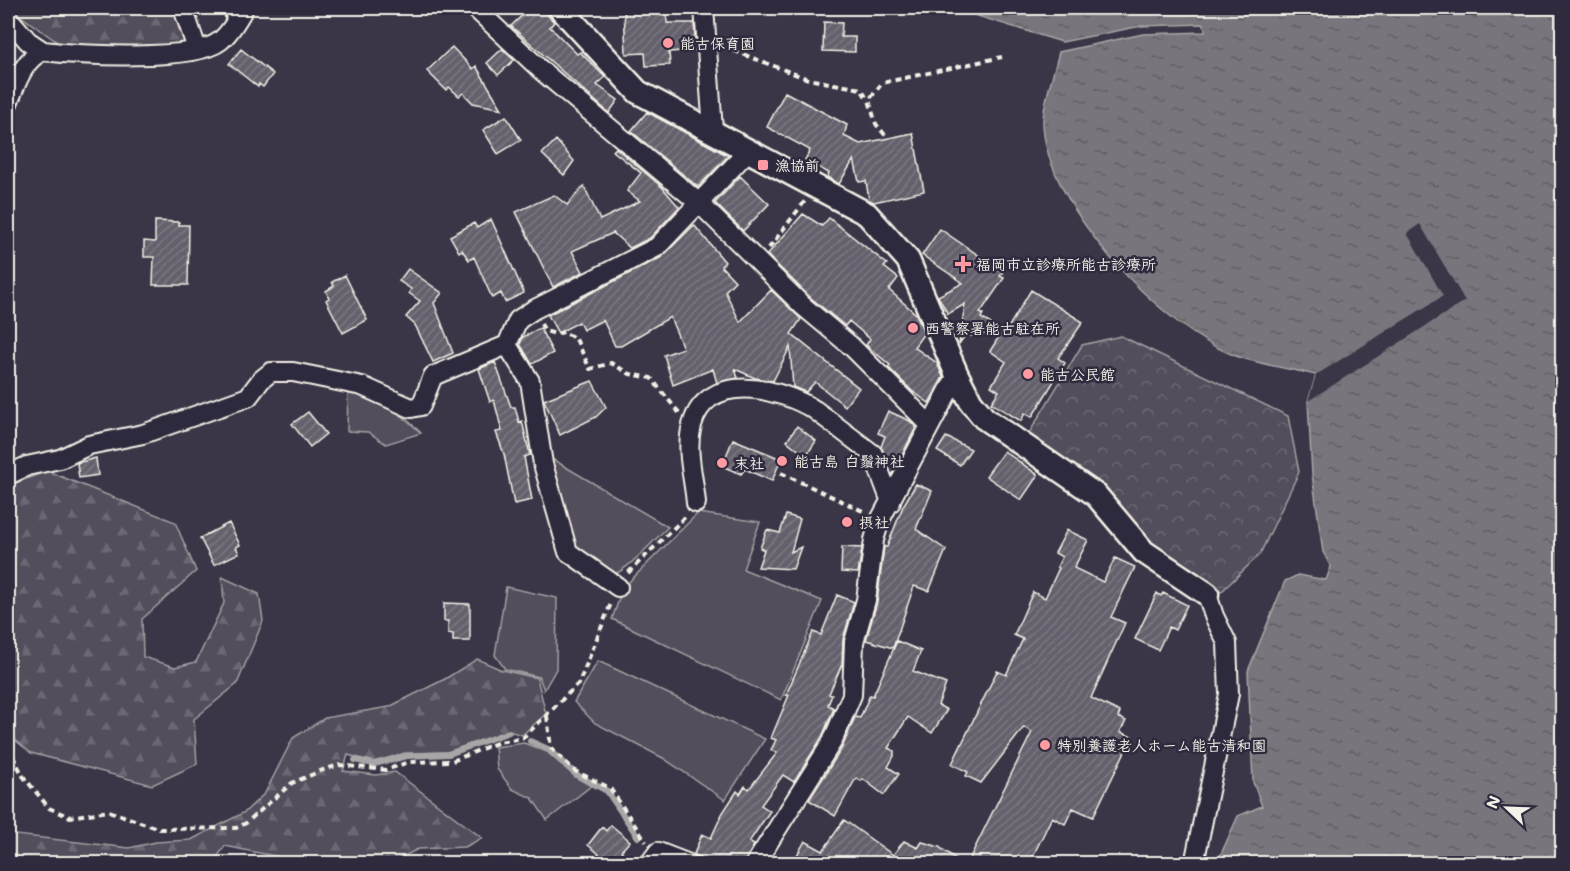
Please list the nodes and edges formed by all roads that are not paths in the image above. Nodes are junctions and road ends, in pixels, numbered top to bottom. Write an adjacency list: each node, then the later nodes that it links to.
1 (183, 8): 9 (street)
2 (231, 8): 8 (lane)
3 (244, 8): 8 (street)
4 (475, 8): 14 (street)
5 (560, 8): 12 (street)
6 (704, 8): 12 (street)
7 (8, 18): 10 (street)
8 (231, 29): 9 (street)
9 (197, 49): 10 (street)
10 (43, 51): 11 (street)
11 (8, 103)
12 (713, 130): 13 (street)
13 (748, 151): 14 (street); 16 (street)
14 (699, 203): 15 (street); 17 (street)
15 (507, 345): 18 (street); 21 (street)
16 (957, 375): 17 (street); 22 (street)
17 (929, 424): 19 (street)
18 (8, 475)
19 (891, 502): 20 (street); 25 (street)
20 (696, 503)
21 (618, 587)
22 (1208, 594): 26 (street)
23 (653, 858): 24 (street)
24 (689, 864)
25 (755, 864)
26 (1194, 864)

